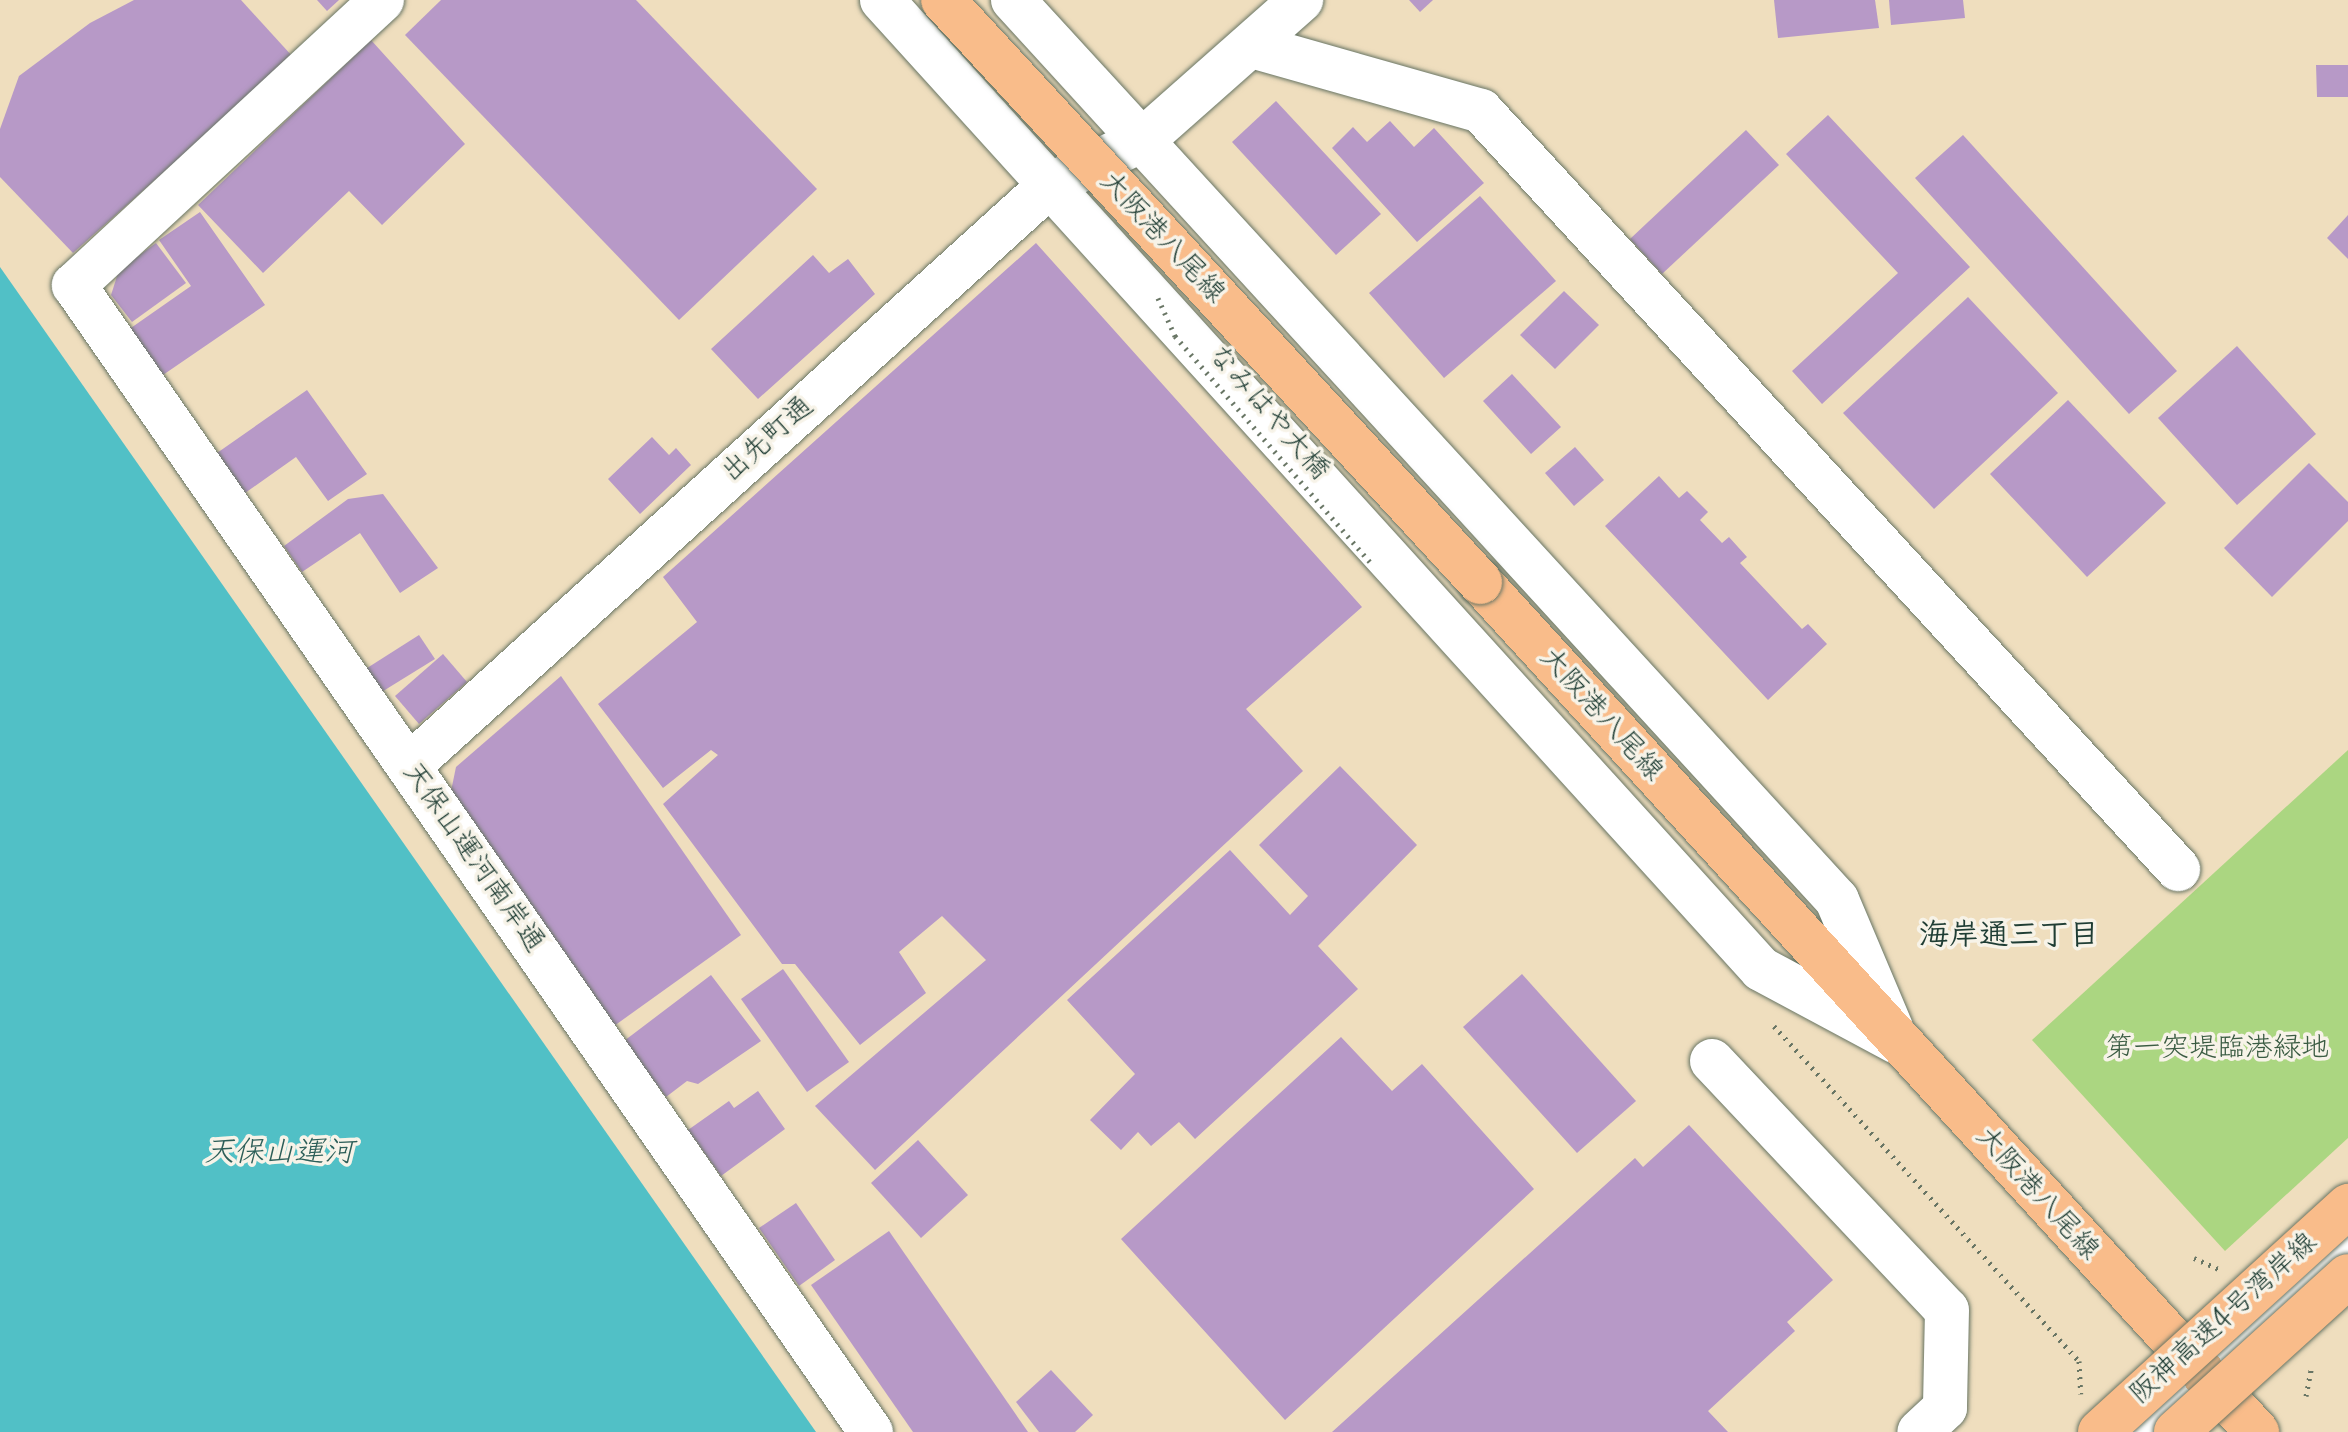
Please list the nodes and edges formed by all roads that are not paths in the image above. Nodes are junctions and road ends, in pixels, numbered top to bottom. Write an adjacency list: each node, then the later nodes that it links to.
1 (382, 0): 9 (street, 天保山運河南岸通)
2 (882, 0): 8 (street)
3 (943, 0): 11 (main road, 大阪港八尾線, bridge)
4 (1013, 0): 7 (street)
5 (1301, 0): 6 (street, 出先町通)
6 (1252, 46): 7 (street, 出先町通); 10 (street)
7 (1144, 139): 8 (street, 出先町通); 11 (street)
8 (1050, 185): 9 (street, 出先町通); 11 (street)
9 (409, 766): 20 (street, 天保山運河南岸通)
10 (2178, 869)
11 (1897, 1042): 18 (main road, 大阪港八尾線)
12 (1712, 1061): 21 (street)
13 (2348, 1206): 19 (main road, 阪神高速4号湾岸線, bridge)
14 (2348, 1219): 19 (main road)
15 (2348, 1246): 18 (street)
16 (2348, 1276): 23 (main road, bridge)
17 (2348, 1297): 24 (main road)
18 (2203, 1374): 22 (street); 25 (main road, 大阪港八尾線)
19 (2099, 1423)
20 (871, 1432)
21 (1919, 1432)
22 (2140, 1432)
23 (2176, 1432)
24 (2199, 1432)
25 (2257, 1432)

